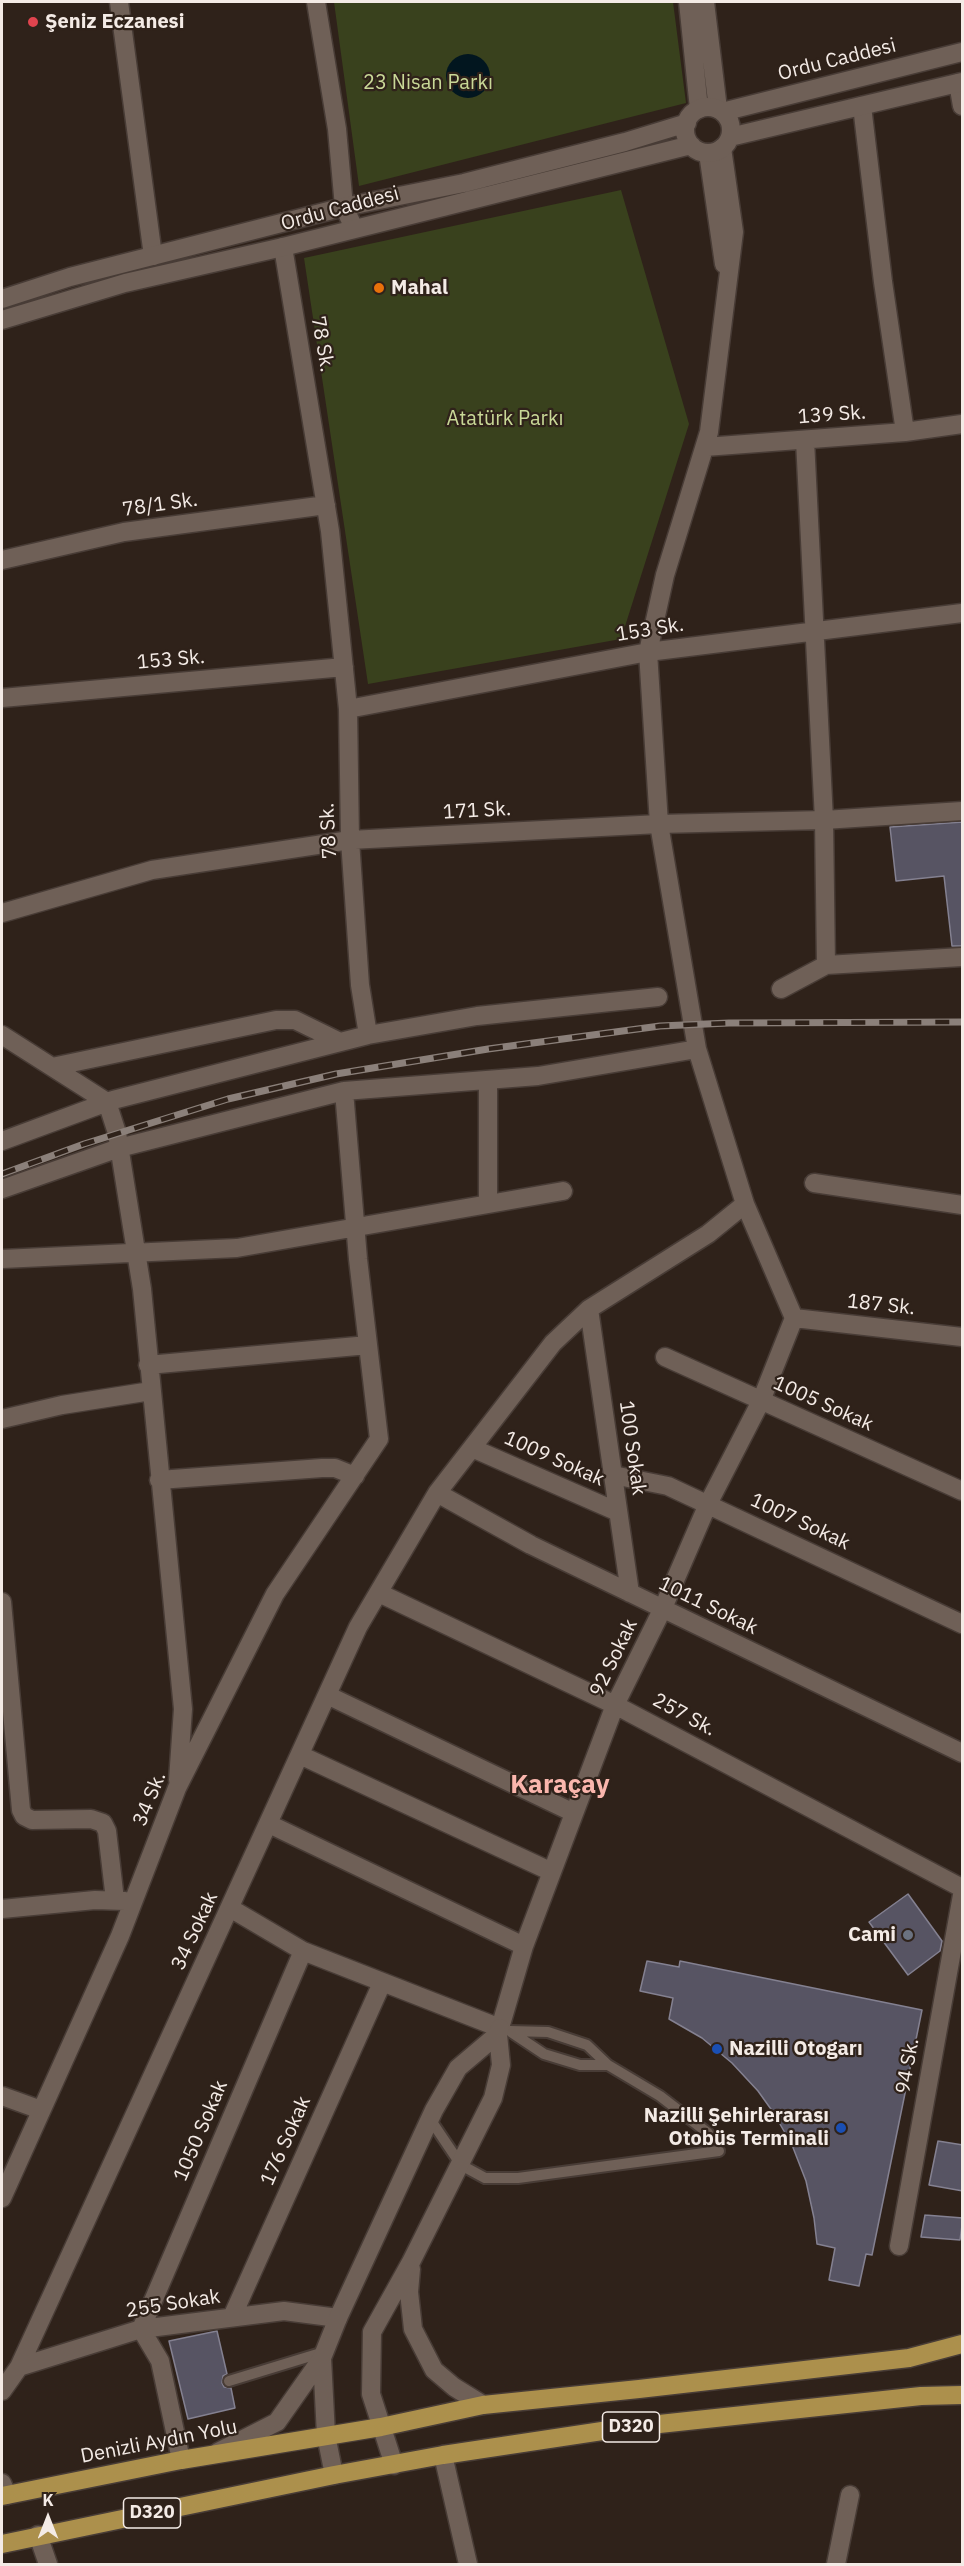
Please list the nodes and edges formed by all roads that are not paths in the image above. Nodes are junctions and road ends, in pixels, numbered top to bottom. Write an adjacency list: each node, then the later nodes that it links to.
1 (119, 2): 16 (street)
2 (316, 2): 13 (street)
3 (688, 2): 10 (street)
4 (705, 2): 9 (street)
5 (963, 52): 9 (street, Ordu Caddesi)
6 (960, 82): 7 (street); 8 (street)
7 (862, 106): 12 (street); 20 (street)
8 (963, 106)
9 (720, 110): 10 (street); 12 (street)
10 (693, 116): 11 (street); 13 (street, Ordu Caddesi)
11 (691, 145): 12 (street); 14 (street, Ordu Caddesi)
12 (720, 146): 22 (street)
13 (344, 207): 14 (street); 16 (street, Ordu Caddesi)
14 (354, 228): 15 (street, Ordu Caddesi)
15 (283, 247): 18 (street, Ordu Caddesi); 23 (street, 78 Sk.)
16 (153, 256): 17 (street, Ordu Caddesi)
17 (2, 299)
18 (2, 320)
19 (963, 424): 20 (street, 139 Sk.)
20 (905, 432): 21 (street, 139 Sk.)
21 (805, 440): 22 (street, 139 Sk.); 26 (street)
22 (705, 447): 27 (street)
23 (326, 505): 24 (street, 78/1 Sk.); 28 (street, 78 Sk.)
24 (2, 560)
25 (963, 613): 26 (street, 153 Sk.)
26 (814, 630): 27 (street, 153 Sk.); 32 (street)
27 (648, 652): 30 (street, 153 Sk.); 33 (street)
28 (344, 668): 29 (street, 153 Sk.); 30 (street, 78 Sk.)
29 (2, 698)
30 (348, 709): 34 (street, 78 Sk.)
31 (963, 812): 32 (street, 171 Sk.)
32 (824, 820): 33 (street, 171 Sk.); 37 (street)
33 (659, 824): 34 (street, 171 Sk.); 43 (street)
34 (350, 840): 35 (street, 171 Sk.); 41 (street, 78 Sk.)
35 (2, 913)
36 (963, 957): 37 (street)
37 (826, 965): 38 (street)
38 (781, 989)
39 (657, 997): 41 (street)
40 (2, 1035): 44 (street)
41 (368, 1035): 42 (street)
42 (340, 1042): 44 (street); 47 (street)
43 (697, 1049): 45 (street); 54 (street)
44 (52, 1067): 47 (street)
45 (488, 1080): 46 (street); 53 (street)
46 (344, 1091): 49 (street); 56 (street)
47 (107, 1102): 48 (street); 49 (street)
48 (2, 1141)
49 (119, 1148): 51 (street); 57 (street)
50 (814, 1183): 55 (street)
51 (2, 1189)
52 (563, 1191): 53 (street)
53 (488, 1204): 56 (street)
54 (746, 1204): 59 (street, 34 Sokak); 60 (street)
55 (963, 1205)
56 (355, 1227): 57 (street); 62 (street)
57 (136, 1252): 58 (street); 64 (street)
58 (2, 1259)
59 (589, 1309): 68 (street, 34 Sokak); 69 (street, 100 Sokak)
60 (794, 1318): 61 (street, 187 Sk.); 66 (street, 92 Sokak)
61 (963, 1337)
62 (368, 1345): 64 (street); 70 (street, 34 Sk.)
63 (665, 1357): 66 (street, 1005 Sokak)
64 (148, 1365): 65 (street)
65 (151, 1391): 67 (street); 71 (street)
66 (761, 1401): 72 (street, 1005 Sokak); 74 (street, 92 Sokak)
67 (2, 1419)
68 (472, 1448): 73 (street, 34 Sokak); 75 (street, 1009 Sokak)
69 (613, 1475): 74 (street, 1007 Sokak); 75 (street, 100 Sokak)
70 (355, 1476): 71 (street); 87 (street, 34 Sk.)
71 (159, 1480): 87 (street)
72 (963, 1491)
73 (437, 1493): 76 (street, 34 Sokak); 77 (street, 1011 Sokak)
74 (708, 1504): 79 (street, 92 Sokak); 80 (street, 1007 Sokak)
75 (618, 1512): 77 (street, 100 Sokak)
76 (379, 1593): 82 (street, 34 Sokak); 83 (street, 257 Sk.)
77 (630, 1593): 79 (street, 1011 Sokak)
78 (2, 1602): 81 (street)
79 (663, 1608): 83 (street, 92 Sokak); 84 (street, 1011 Sokak)
80 (963, 1624)
81 (4, 1650): 86 (street)
82 (327, 1695): 85 (street, 34 Sokak); 88 (street)
83 (615, 1705): 88 (street, 92 Sokak); 91 (street, 257 Sk.)
84 (963, 1753)
85 (300, 1755): 89 (street, 34 Sokak); 90 (street)
86 (9, 1769): 93 (street)
87 (177, 1788): 93 (street, 34 Sk.)
88 (574, 1813): 90 (street, 92 Sokak)
89 (269, 1824): 94 (street, 34 Sokak); 96 (street)
90 (552, 1872): 96 (street, 92 Sokak)
91 (963, 1888)
92 (963, 1895): 110 (street, 94 Sk.)
93 (124, 1901): 95 (street); 102 (street, 34 Sk.)
94 (230, 1908): 97 (street); 117 (street, 34 Sokak)
95 (2, 1909)
96 (524, 1946): 99 (street, 92 Sokak)
97 (303, 1951): 98 (street); 114 (street, 1050 Sokak)
98 (382, 1983): 99 (street); 112 (street, 176 Sokak)
99 (502, 2031): 100 (lane); 100 (lane); 103 (street); 108 (street)
100 (608, 2065): 104 (lane)
101 (2, 2096): 102 (street)
102 (42, 2110): 106 (street, 34 Sk.)
103 (430, 2119): 108 (lane); 113 (street)
104 (708, 2133)
105 (719, 2151): 108 (lane)
106 (20, 2156): 107 (street); 109 (street, 34 Sk.)
107 (2, 2163)
108 (461, 2164): 111 (street)
109 (2, 2198)
110 (899, 2246)
111 (411, 2262): 121 (street); 122 (street)
112 (231, 2317): 113 (street, 255 Sokak); 114 (street, 255 Sokak)
113 (338, 2318): 116 (street)
114 (141, 2329): 117 (street, 255 Sokak); 126 (street)
115 (963, 2344): 121 (highway, D320)
116 (323, 2355): 118 (lane); 123 (street); 124 (street)
117 (19, 2367): 119 (street, 34 Sokak)
118 (229, 2381)
119 (2, 2391)
120 (963, 2396): 125 (highway, D320)
121 (483, 2405): 122 (highway, D320)
122 (381, 2427): 123 (highway, D320); 127 (street)
123 (326, 2435): 124 (highway, Denizli Aydın Yolu / D320); 128 (street)
124 (212, 2455): 126 (highway, Denizli Aydın Yolu / D320)
125 (443, 2455): 127 (highway, D320); 134 (street)
126 (181, 2460): 129 (highway, Denizli Aydın Yolu / D320)
127 (394, 2465): 128 (highway, D320)
128 (334, 2475): 131 (highway, D320)
129 (3, 2491)
130 (850, 2495): 135 (street)
131 (38, 2535): 132 (highway, D320); 133 (street)
132 (2, 2544)
133 (48, 2565)
134 (468, 2565)
135 (836, 2565)

